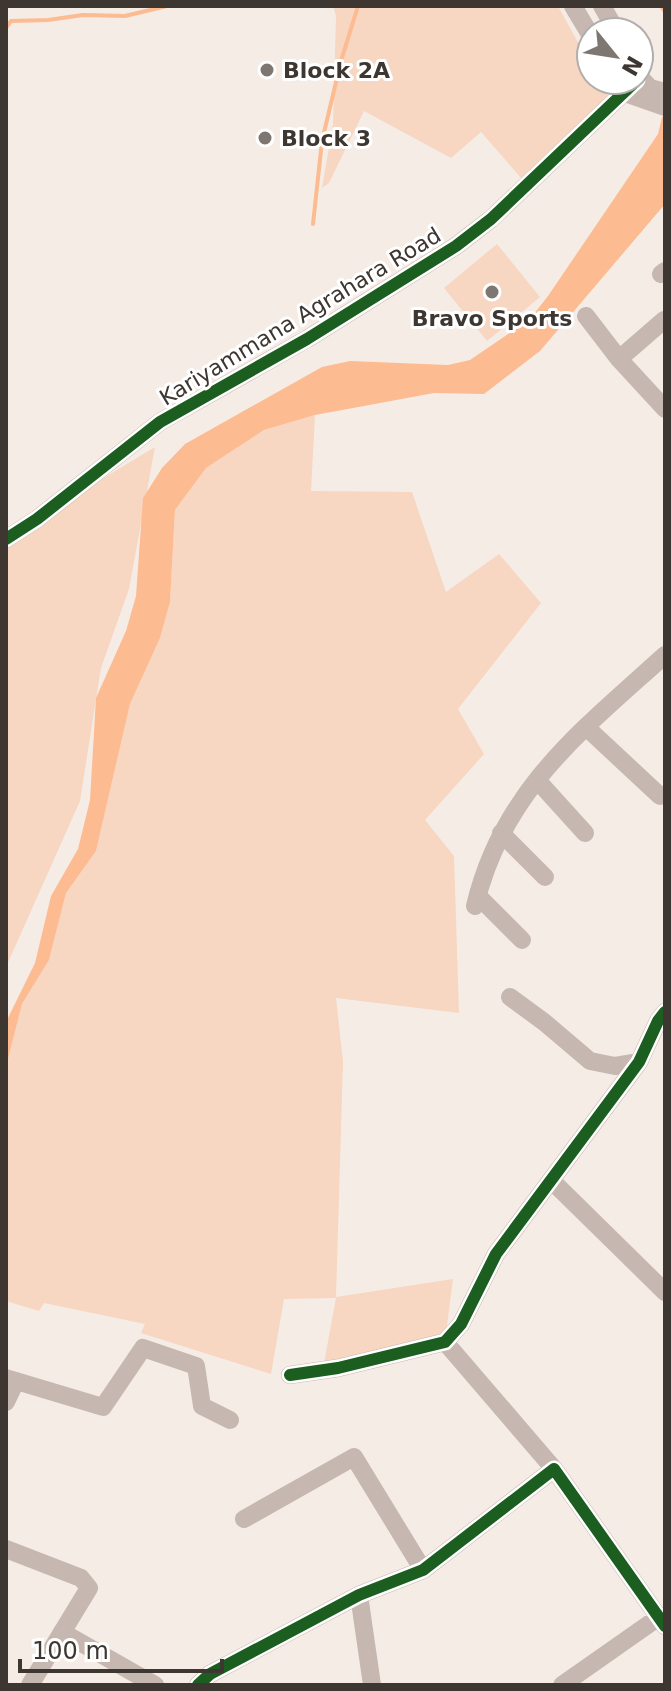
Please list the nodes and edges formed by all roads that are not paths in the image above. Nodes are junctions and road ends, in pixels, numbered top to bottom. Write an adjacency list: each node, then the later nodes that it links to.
1 (628, 96): 6 (street, Kariyammana Agrahara Road)
2 (586, 316): 4 (street)
3 (664, 320): 4 (street)
4 (619, 359): 5 (street)
5 (665, 409)
6 (6, 539)
7 (664, 658): 8 (street)
8 (586, 727): 9 (street); 10 (street)
9 (537, 780): 11 (street); 12 (street)
10 (660, 796)
11 (501, 833): 13 (street); 14 (street)
12 (585, 833)
13 (545, 877)
14 (522, 940)
15 (510, 997): 17 (street)
16 (665, 1012): 17 (street)
17 (639, 1062): 18 (street)
18 (552, 1181): 19 (street); 20 (street)
19 (665, 1292)
20 (445, 1342): 21 (street); 25 (street)
21 (290, 1375)
22 (11, 1379): 23 (street); 24 (street)
23 (6, 1402)
24 (230, 1420)
25 (554, 1469): 28 (street); 30 (street)
26 (244, 1519): 28 (street)
27 (6, 1549): 31 (street)
28 (423, 1570): 29 (street)
29 (359, 1595): 34 (street); 35 (street)
30 (662, 1621): 36 (street)
31 (62, 1632): 32 (street); 33 (street)
32 (145, 1683)
33 (30, 1685)
34 (198, 1685)
35 (372, 1685)
36 (562, 1685)

